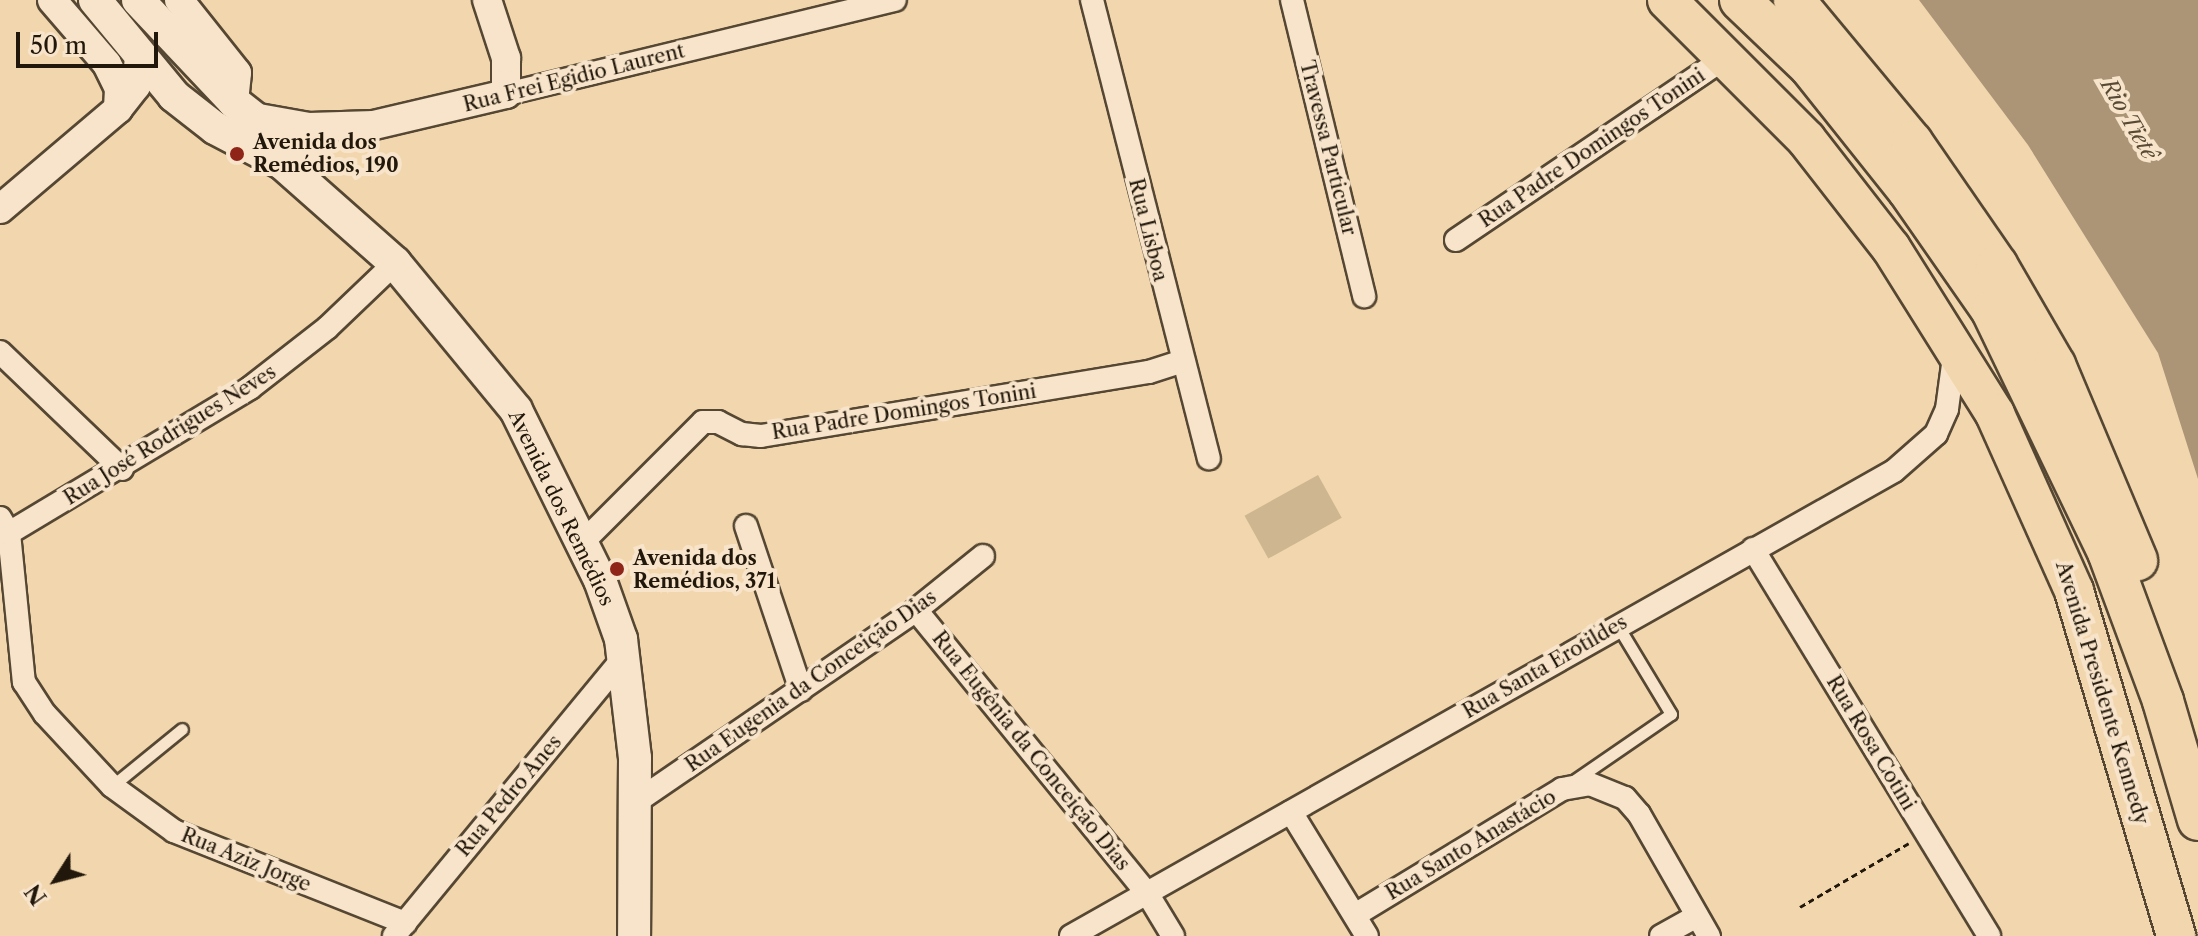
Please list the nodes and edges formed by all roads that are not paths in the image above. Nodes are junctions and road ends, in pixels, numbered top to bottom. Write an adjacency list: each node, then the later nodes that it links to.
1 (52, 0): 15 (street)
2 (95, 0): 12 (main road, Avenida dos Remédios)
3 (138, 0): 16 (main road, Avenida dos Remédios)
4 (179, 0): 16 (street)
5 (487, 0): 14 (street)
6 (895, 0): 14 (street, Rua Frei Egidio Laurent)
7 (1092, 0): 23 (street, Rua Lisboa)
8 (1292, 0): 20 (street, Travessa Particular)
9 (1667, 0): 13 (highway, Avenida Presidente Kennedy)
10 (1740, 0): 35 (highway)
11 (1794, 0): 35 (highway)
12 (139, 56): 15 (street); 19 (main road, Avenida dos Remédios)
13 (1728, 56): 18 (street, Rua Padre Domingos Tonini); 21 (highway, Avenida Presidente Kennedy)
14 (506, 94): 16 (street, Rua Frei Egidio Laurent)
15 (118, 109): 17 (street)
16 (242, 109): 19 (main road, Avenida dos Remédios)
17 (0, 209)
18 (1456, 240)
19 (395, 263): 25 (street, Rua José Rodrigues Neves); 28 (main road, Avenida dos Remédios)
20 (1364, 296)
21 (1955, 349): 29 (street, Rua Santa Erotildes); 53 (highway, Avenida Presidente Kennedy)
22 (0, 352): 25 (street)
23 (1182, 361): 24 (street, Rua Lisboa); 28 (street, Rua Padre Domingos Tonini)
24 (1209, 458)
25 (122, 469): 26 (street, Rua José Rodrigues Neves)
26 (5, 526): 37 (street, Rua Aziz Jorge)
27 (746, 526): 34 (street)
28 (582, 543): 33 (main road, Avenida dos Remédios)
29 (1753, 549): 32 (street, Rua Santa Erotildes); 52 (street, Rua Rosa Cotini)
30 (983, 556): 31 (street, Rua Eugenia da Conceição Dias)
31 (916, 610): 34 (street, Rua Eugenia da Conceição Dias); 42 (street, Rua Eugênia da Conceição Dias)
32 (1617, 626): 38 (lane); 40 (street, Rua Santa Erotildes)
33 (625, 656): 39 (main road, Avenida dos Remédios); 45 (street, Rua Pedro Anes)
34 (801, 690): 39 (street, Rua Eugenia da Conceição Dias)
35 (2163, 701): 41 (highway)
36 (182, 729): 37 (lane)
37 (112, 786): 45 (street, Rua Aziz Jorge)
38 (1562, 789): 43 (street, Rua Santo Anastácio); 44 (street, Rua Santo Anastácio)
39 (636, 802): 46 (main road, Avenida dos Remédios)
40 (1291, 812): 42 (street, Rua Santa Erotildes); 43 (street)
41 (2198, 820)
42 (1147, 893): 47 (street, Rua Santa Erotildes); 48 (street, Rua Eugênia da Conceição Dias)
43 (1355, 915): 49 (street)
44 (1697, 916): 50 (street); 51 (street)
45 (400, 929)
46 (634, 936)
47 (1071, 936)
48 (1173, 936)
49 (1367, 936)
50 (1661, 936)
51 (1709, 936)
52 (1989, 936)
53 (2176, 936)

